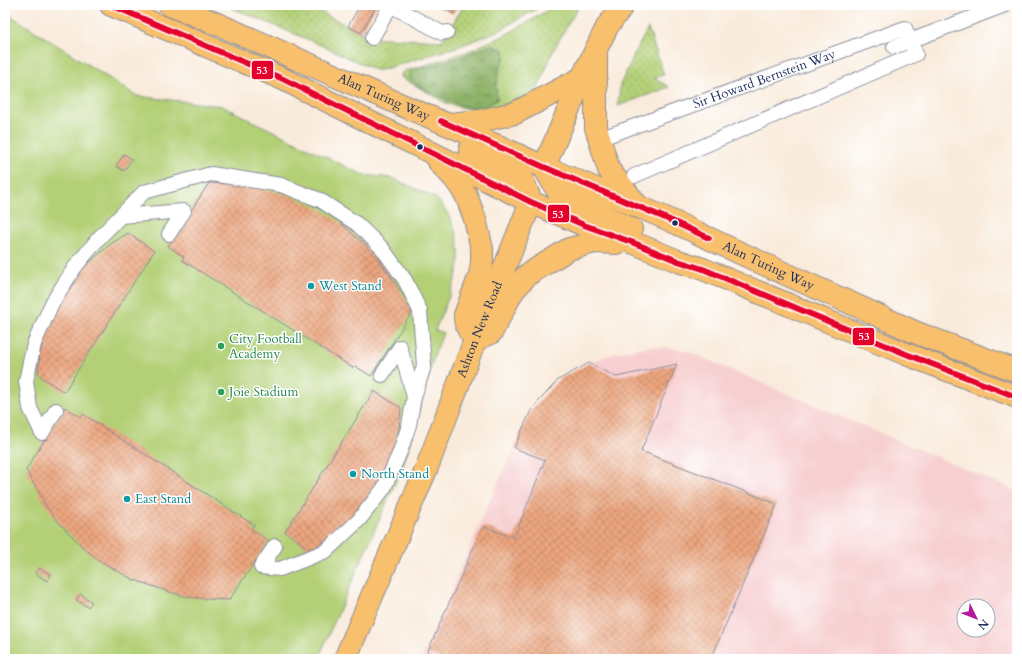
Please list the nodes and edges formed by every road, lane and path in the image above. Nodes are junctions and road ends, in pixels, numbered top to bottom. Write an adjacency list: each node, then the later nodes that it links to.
1 (111, 5): 15 (main road, Alan Turing Way)
2 (170, 5): 11 (main road, Alan Turing Way)
3 (391, 5): 6 (street); 7 (street)
4 (623, 5): 10 (main road, Ashton New Road)
5 (1005, 5): 8 (street)
6 (447, 32)
7 (372, 38)
8 (910, 41): 9 (street); 14 (street, Sir Howard Bernstein Way); 17 (street)
9 (894, 48)
10 (596, 51): 12 (main road, Ashton New Road); 19 (main road)
11 (306, 63): 13 (main road, Alan Turing Way); 18 (main road)
12 (582, 78): 13 (main road); 16 (main road, Ashton New Road)
13 (448, 124): 16 (main road, Alan Turing Way)
14 (610, 135)
15 (432, 153): 18 (main road, Alan Turing Way); 24 (main road)
16 (544, 167): 18 (main road, Ashton New Road); 19 (main road, Alan Turing Way); 23 (main road)
17 (634, 176)
18 (531, 202): 22 (main road, Alan Turing Way); 24 (main road, Ashton New Road)
19 (639, 206): 25 (main road, Alan Turing Way)
20 (121, 216): 21 (street); 27 (street); 29 (street)
21 (169, 234)
22 (634, 243): 23 (main road, Alan Turing Way); 24 (main road)
23 (703, 269): 28 (main road, Alan Turing Way)
24 (475, 340): 31 (main road, Ashton New Road)
25 (1017, 371)
26 (382, 376): 27 (street)
27 (414, 397): 30 (street)
28 (1017, 397)
29 (56, 410)
30 (275, 546)
31 (345, 659)

